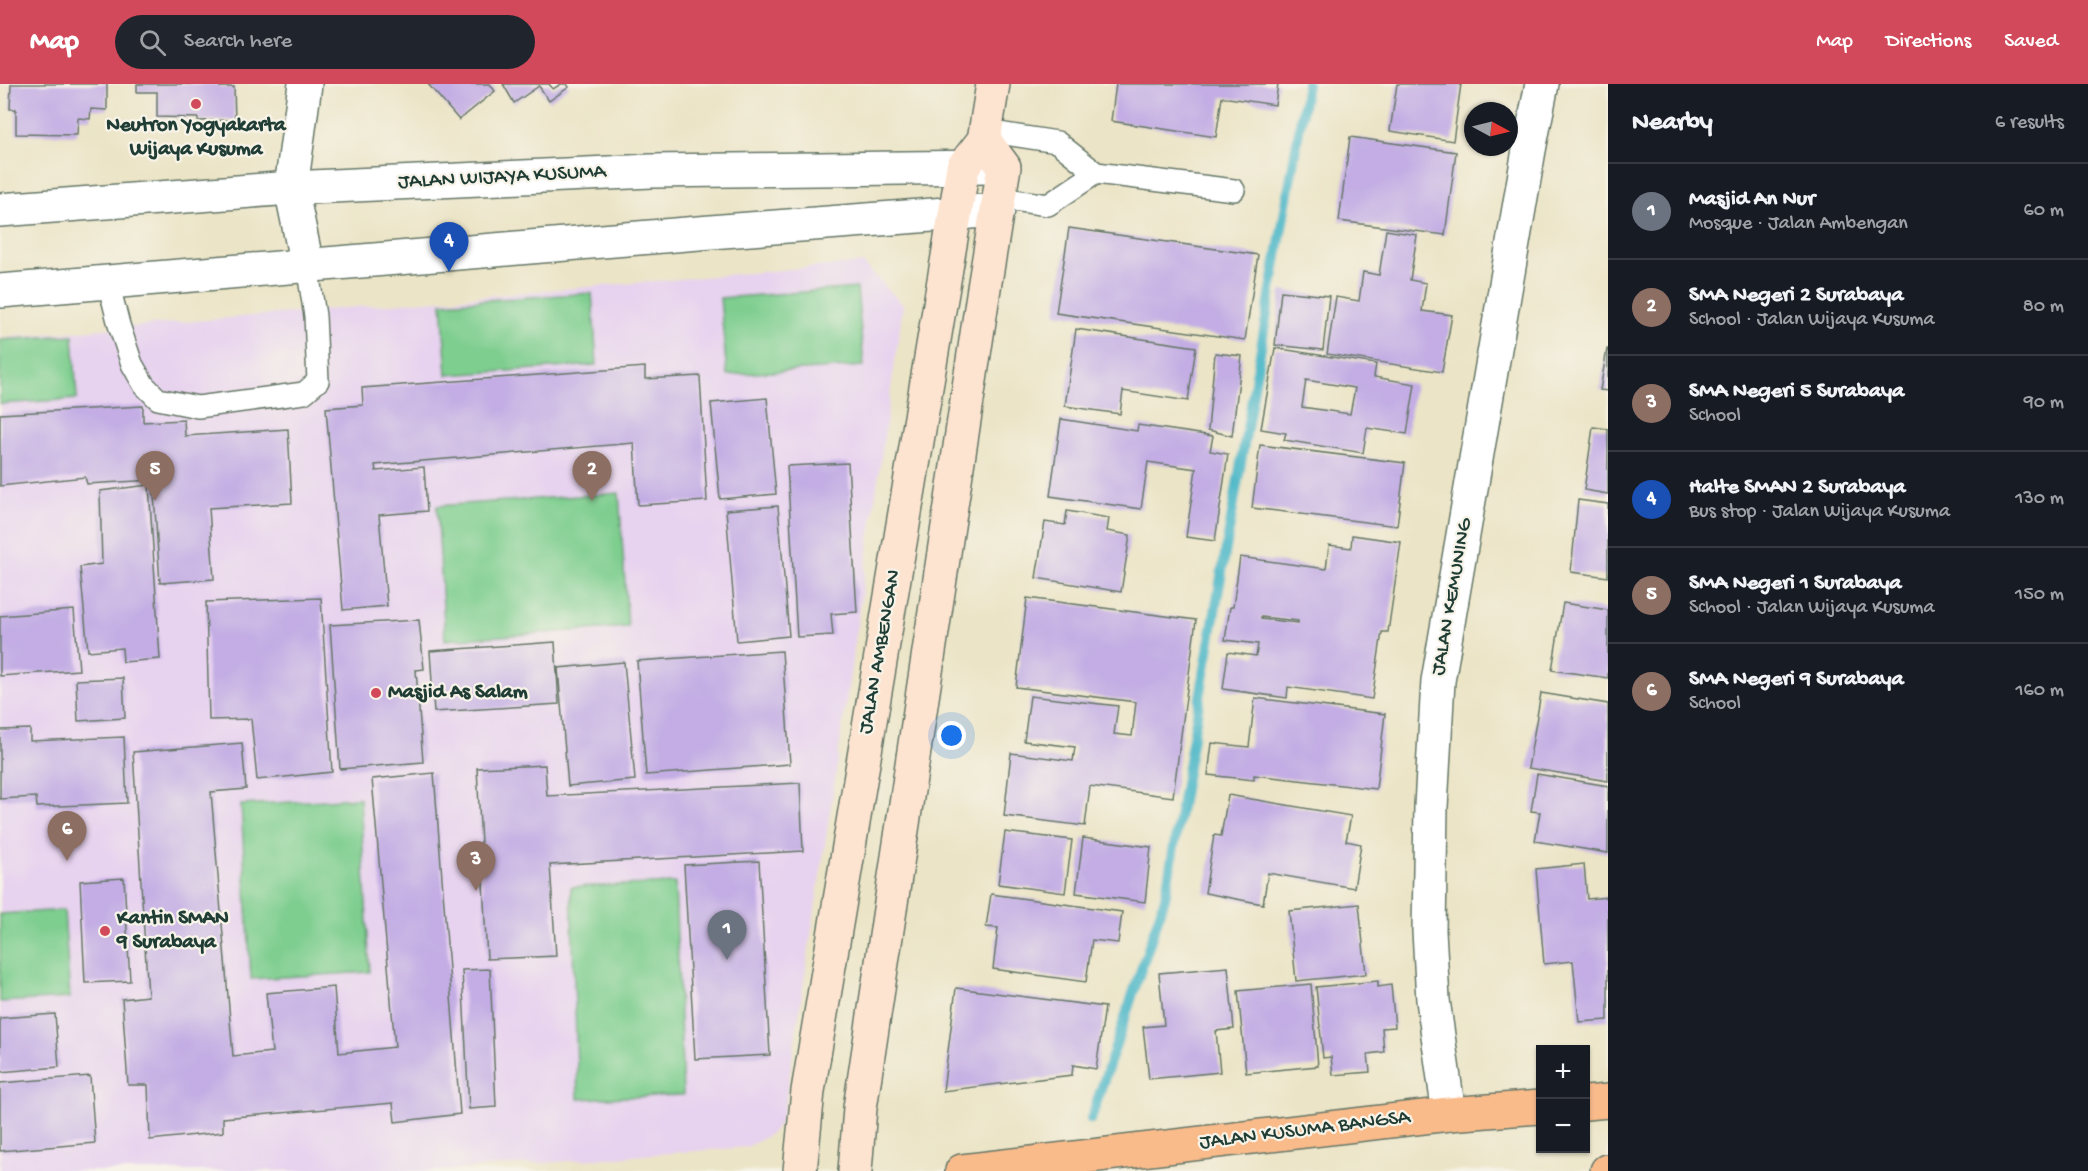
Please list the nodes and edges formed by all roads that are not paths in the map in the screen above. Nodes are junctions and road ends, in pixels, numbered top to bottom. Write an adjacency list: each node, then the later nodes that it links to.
1 (304, 84): 7 (street)
2 (993, 84): 4 (main road, JALAN AMBENGAN)
3 (1542, 84): 18 (street, JALAN KEMUNING)
4 (985, 136): 5 (main road, JALAN AMBENGAN); 6 (lane); 9 (main road)
5 (963, 167): 7 (street, JALAN WIJAYA KUSUMA); 9 (street, JALAN WIJAYA KUSUMA); 11 (main road, JALAN AMBENGAN)
6 (1096, 173): 8 (lane); 9 (lane)
7 (291, 188): 10 (street, JALAN WIJAYA KUSUMA); 12 (street)
8 (1234, 190)
9 (1001, 192): 11 (street); 20 (main road)
10 (0, 210)
11 (954, 213): 12 (street); 19 (main road, JALAN AMBENGAN)
12 (307, 265): 13 (street); 13 (lane)
13 (108, 282): 14 (street)
14 (0, 291)
15 (1608, 1101): 16 (highway)
16 (1590, 1103)
17 (1536, 1107): 18 (highway, JALAN KUSUMA BANGSA)
18 (1449, 1114): 21 (highway, JALAN KUSUMA BANGSA)
19 (800, 1171)
20 (855, 1171)
21 (962, 1171)

